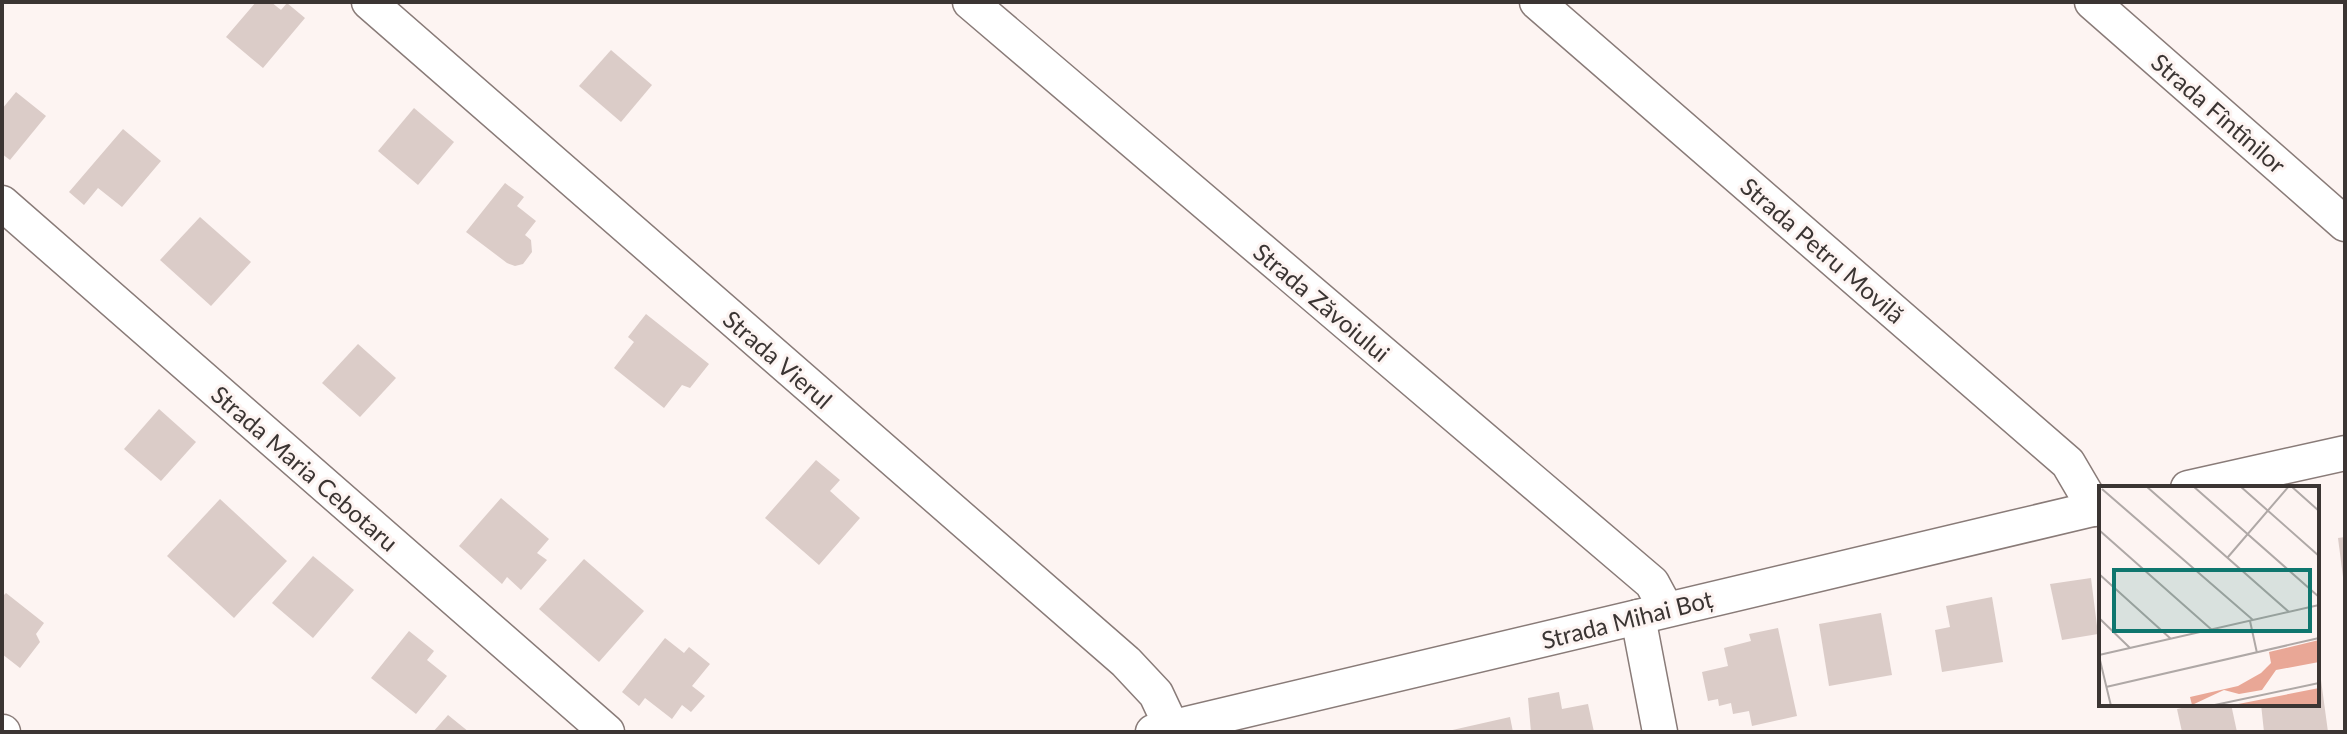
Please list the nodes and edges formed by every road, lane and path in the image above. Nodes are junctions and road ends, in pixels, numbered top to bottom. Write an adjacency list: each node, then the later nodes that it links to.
1 (369, 2): 11 (street, Strada Vierul)
2 (970, 2): 10 (street, Strada Zăvoiului)
3 (1537, 2): 9 (street, Strada Petru Movilă)
4 (2092, 2): 6 (street, Strada Fîntînilor)
5 (2, 203): 12 (street, Strada Maria Cebotaru)
6 (2345, 224)
7 (2345, 453): 8 (street)
8 (2197, 486)
9 (2098, 508): 10 (street, Strada Mihai Boț)
10 (1652, 613): 11 (street, Strada Mihai Boț); 13 (street)
11 (1162, 730)
12 (607, 732)
13 (1660, 732)

